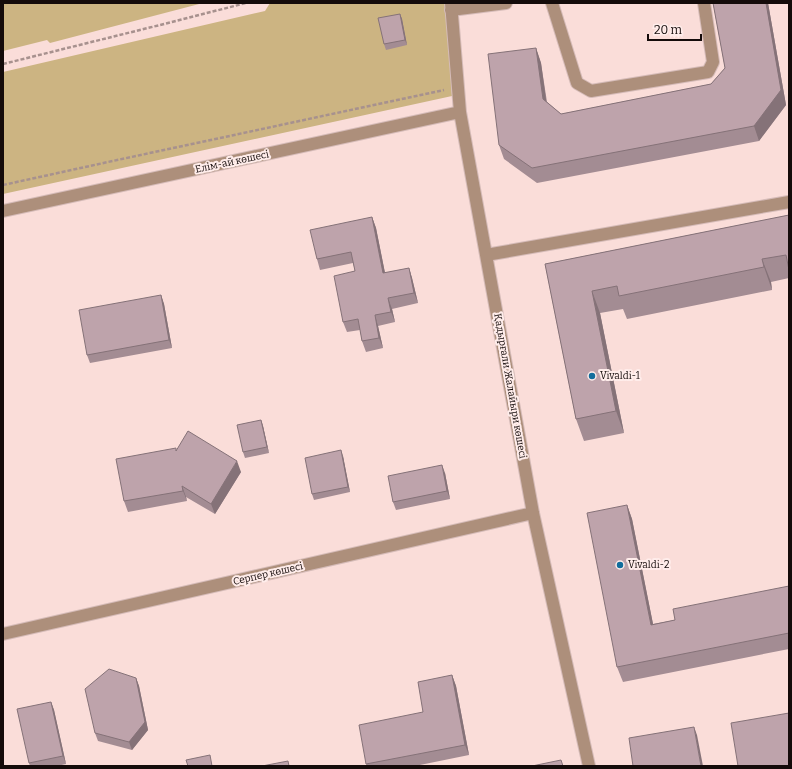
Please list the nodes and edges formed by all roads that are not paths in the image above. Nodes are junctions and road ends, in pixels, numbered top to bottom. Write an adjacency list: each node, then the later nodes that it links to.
1 (506, 3): 4 (street)
2 (552, 3): 3 (street)
3 (704, 3)
4 (451, 7): 5 (street, Қадырғали Жалайыри көшесі)
5 (460, 112): 7 (street, Елім-ай көшесі); 8 (street, Қадырғали Жалайыри көшесі)
6 (789, 202): 8 (street)
7 (3, 212)
8 (486, 255): 9 (street, Қадырғали Жалайыри көшесі)
9 (533, 513): 10 (street, Серпер көшесі); 11 (street, Қадырғали Жалайыри көшесі)
10 (3, 634)
11 (589, 766)

